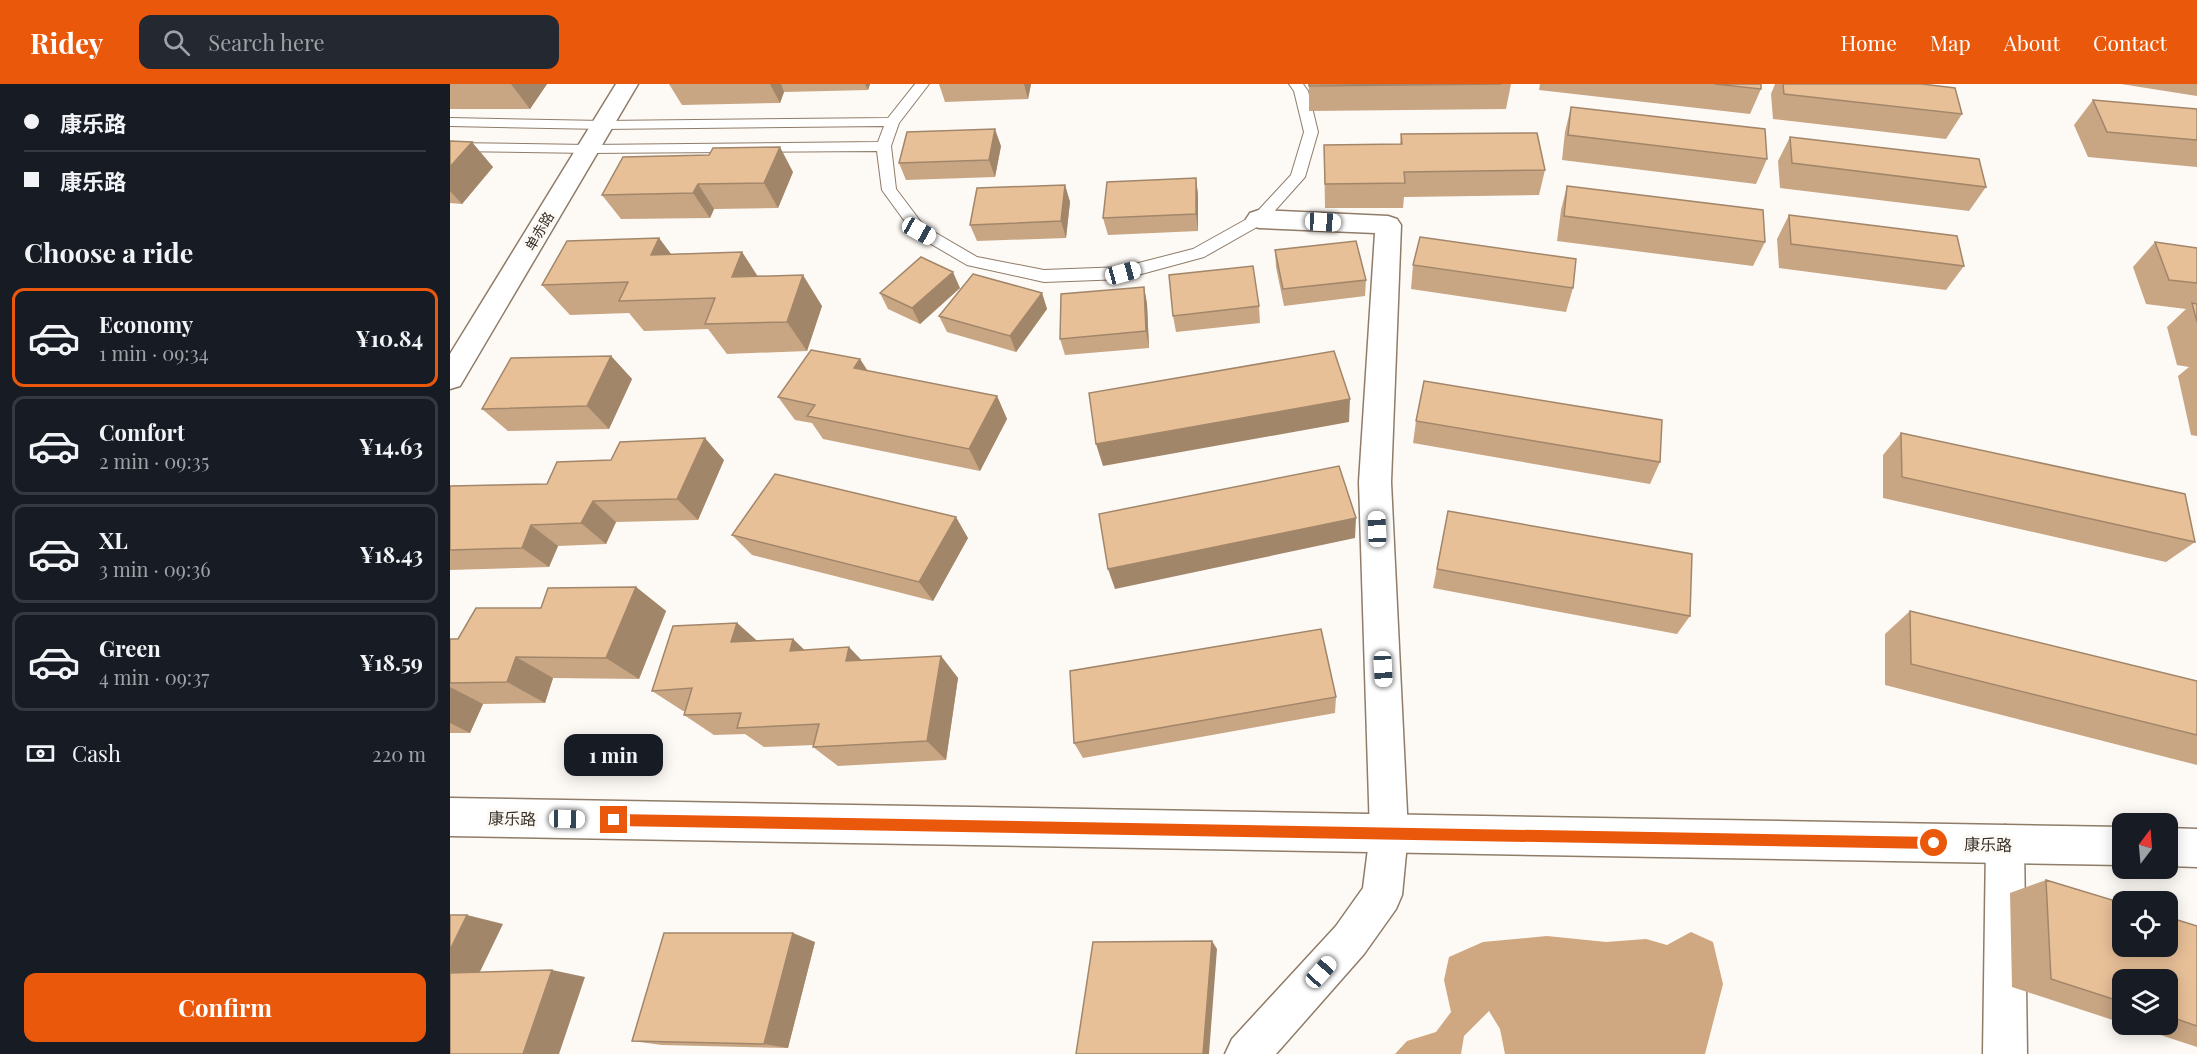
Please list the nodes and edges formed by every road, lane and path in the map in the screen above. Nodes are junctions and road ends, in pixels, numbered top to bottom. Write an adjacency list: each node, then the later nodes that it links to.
1 (627, 84): 6 (street, 单赤路)
2 (922, 84): 5 (lane)
3 (1296, 84): 10 (lane)
4 (450, 122): 6 (lane)
5 (892, 122): 6 (lane); 7 (lane)
6 (603, 125): 9 (street, 单赤路)
7 (884, 146): 9 (lane); 10 (lane)
8 (450, 147): 9 (lane)
9 (588, 149): 11 (street, 单赤路)
10 (1259, 219): 13 (street)
11 (450, 378)
12 (450, 817): 13 (street, 康乐路)
13 (1389, 833): 14 (street, 康乐路); 18 (street)
14 (2006, 844): 15 (street, 康乐路); 19 (street)
15 (2112, 846)
16 (2178, 847): 17 (street)
17 (2197, 848)
18 (1247, 1054)
19 (2005, 1054)

